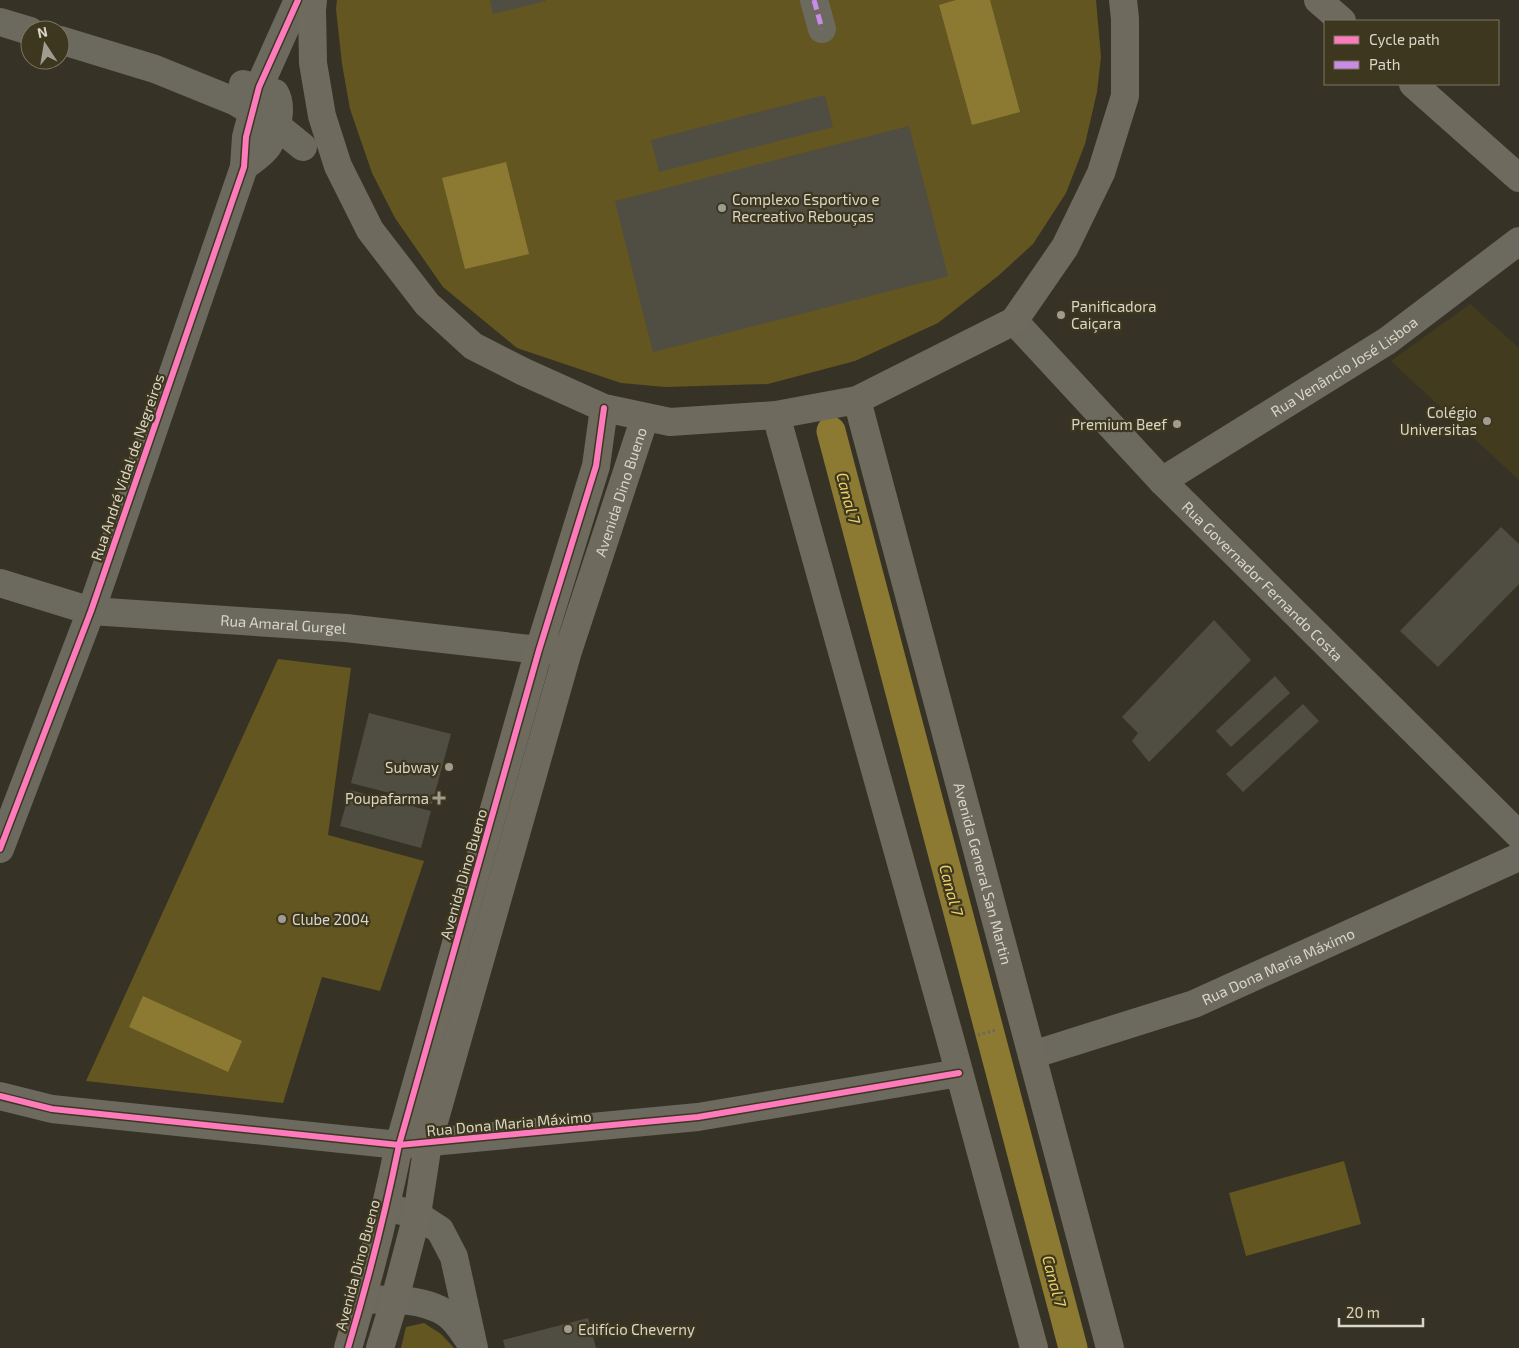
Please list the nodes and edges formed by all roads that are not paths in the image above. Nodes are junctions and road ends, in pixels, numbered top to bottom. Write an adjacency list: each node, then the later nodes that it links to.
1 (298, 0): 12 (street, Rua André Vidal de Negreiros)
2 (312, 0): 14 (main road)
3 (814, 0): 9 (street)
4 (1123, 0): 18 (main road)
5 (1318, 0): 6 (main road)
6 (1341, 20)
7 (0, 22): 8 (street)
8 (20, 28)
9 (822, 29)
10 (70, 43): 12 (street)
11 (1413, 85): 16 (main road)
12 (256, 99): 13 (street); 15 (street, Rua André Vidal de Negreiros)
13 (272, 137): 14 (street); 15 (street)
14 (338, 166): 20 (main road)
15 (244, 167): 25 (street, Rua André Vidal de Negreiros)
16 (1519, 178)
17 (1519, 241): 23 (street, Rua Venâncio José Lisboa)
18 (1014, 320): 19 (main road); 23 (street, Rua Governador Fernando Costa)
19 (856, 400): 21 (main road); 31 (main road, Avenida General San Martin)
20 (604, 408): 22 (main road); 26 (main road, Avenida Dino Bueno)
21 (776, 415): 22 (main road); 32 (main road)
22 (645, 417): 27 (main road, Avenida Dino Bueno)
23 (1162, 482): 28 (street, Rua Governador Fernando Costa)
24 (0, 583): 25 (street, Rua Amaral Gurgel)
25 (91, 611): 26 (street, Rua Amaral Gurgel); 29 (street, Rua André Vidal de Negreiros)
26 (539, 650): 27 (street, Rua Amaral Gurgel); 35 (main road, Avenida Dino Bueno)
27 (568, 651): 34 (main road, Avenida Dino Bueno)
28 (1519, 834)
29 (0, 849)
30 (1519, 857): 31 (street, Rua Dona Maria Máximo)
31 (1032, 1055): 44 (main road, Avenida General San Martin)
32 (959, 1073): 34 (street, Rua Dona Maria Máximo); 43 (main road)
33 (0, 1096): 35 (street, Rua Dona Maria Máximo)
34 (428, 1143): 35 (street, Rua Dona Maria Máximo); 37 (main road, Avenida Dino Bueno)
35 (399, 1145): 36 (main road, Avenida Dino Bueno)
36 (386, 1207): 37 (street); 39 (main road, Avenida Dino Bueno)
37 (416, 1215): 38 (main road, Avenida Dino Bueno); 42 (street)
38 (395, 1299): 39 (street); 41 (main road, Avenida Dino Bueno); 42 (street)
39 (362, 1300): 40 (main road, Avenida Dino Bueno)
40 (348, 1348)
41 (380, 1348)
42 (474, 1348)
43 (1034, 1348)
44 (1110, 1348)

